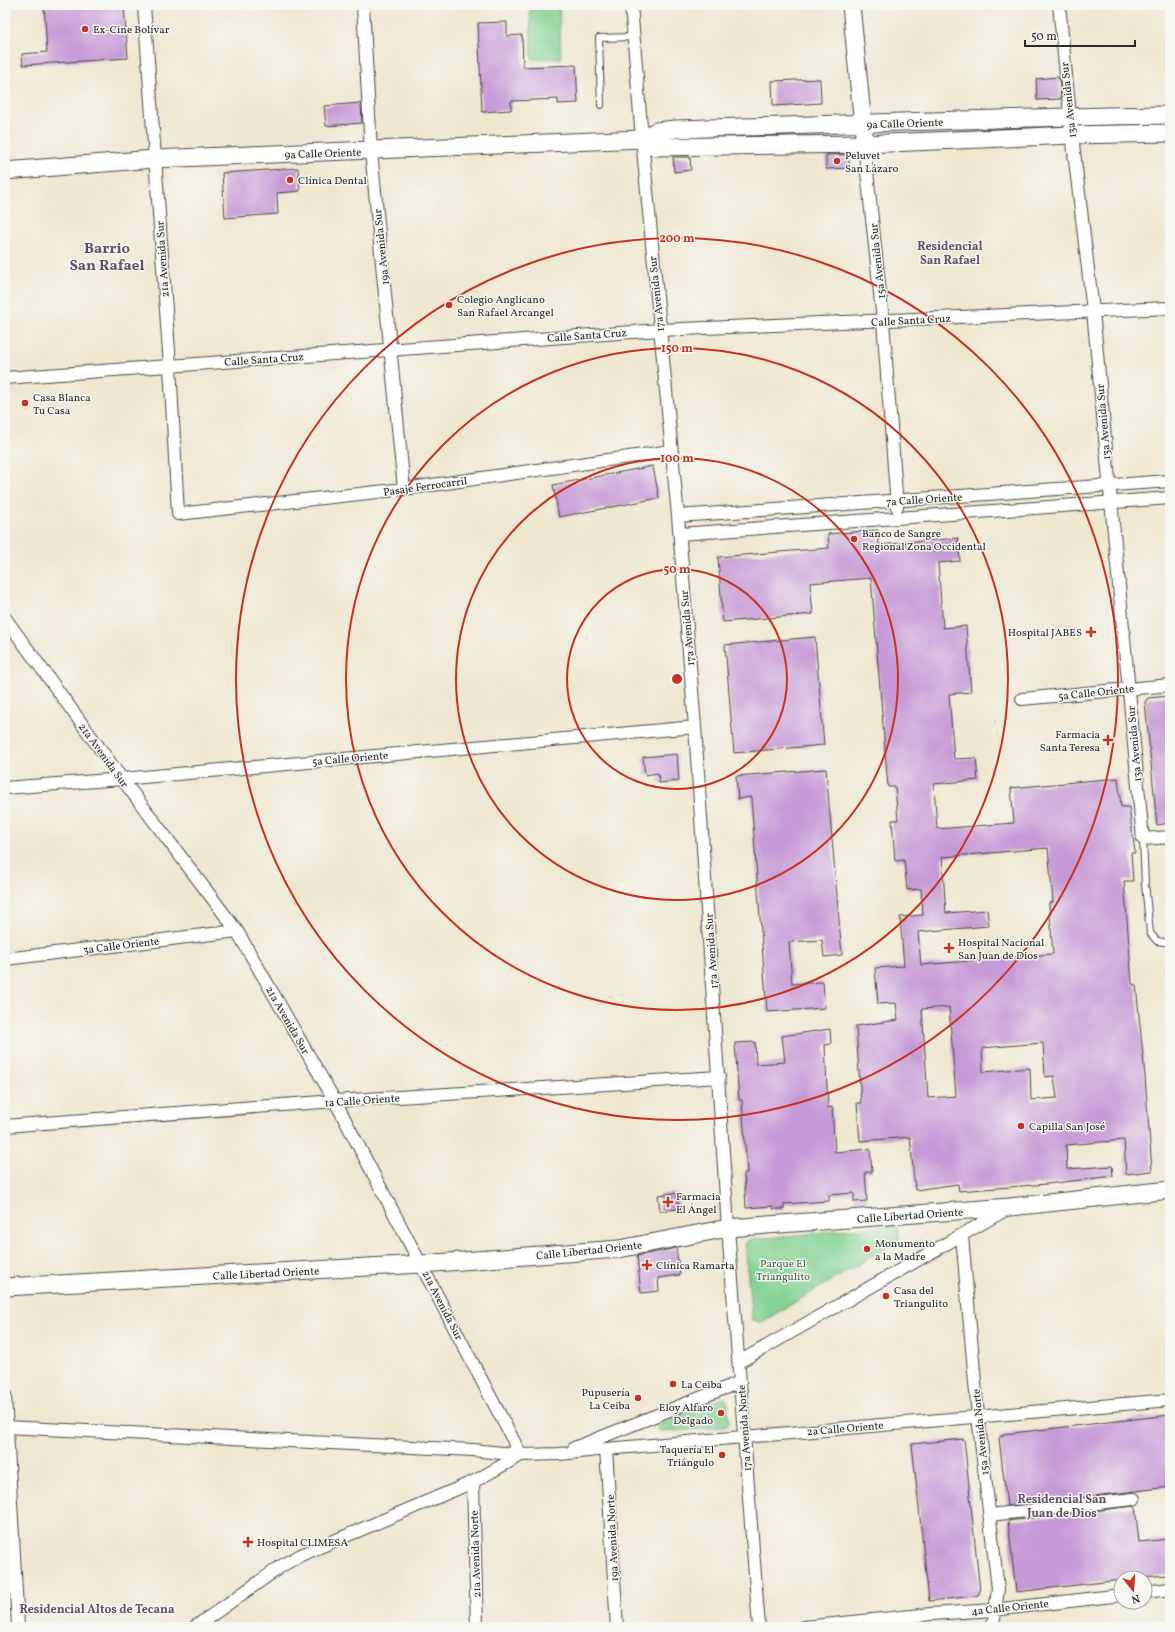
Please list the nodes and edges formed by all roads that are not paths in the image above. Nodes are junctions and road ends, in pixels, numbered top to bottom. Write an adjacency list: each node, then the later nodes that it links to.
1 (144, 5): 16 (street, 21a Avenida Sur)
2 (364, 5): 15 (street, 19a Avenida Sur)
3 (631, 5): 6 (street, 17a Avenida Sur)
4 (851, 5): 10 (street, 15a Avenida Sur)
5 (1059, 5): 9 (street, 13a Avenida Sur)
6 (633, 37): 7 (lane); 13 (street, 17a Avenida Sur)
7 (601, 105)
8 (1170, 115): 9 (street, 9a Calle Oriente)
9 (1070, 116): 10 (street, 9a Calle Oriente); 12 (street, 13a Avenida Sur)
10 (863, 125): 13 (street, 9a Calle Oriente); 14 (street, 15a Avenida Sur)
11 (1170, 133): 12 (street, 9a Calle Oriente)
12 (1072, 135): 14 (street, 9a Calle Oriente); 19 (street, 13a Avenida Sur)
13 (642, 140): 14 (street, 9a Calle Oriente); 15 (street, 9a Calle Oriente); 21 (street, 17a Avenida Sur)
14 (864, 144): 20 (street, 15a Avenida Sur)
15 (372, 150): 16 (street, 9a Calle Oriente); 22 (street, 19a Avenida Sur)
16 (154, 160): 17 (street, 9a Calle Oriente); 23 (street, 21a Avenida Sur)
17 (5, 171)
18 (1170, 308): 19 (street, Calle Santa Cruz)
19 (1093, 311): 20 (street, Calle Santa Cruz); 27 (street, 13a Avenida Sur)
20 (883, 321): 21 (street, Calle Santa Cruz); 30 (street, 15a Avenida Sur)
21 (660, 330): 22 (street, Calle Santa Cruz); 25 (street, 17a Avenida Sur)
22 (392, 349): 23 (street, Calle Santa Cruz); 28 (street, 19a Avenida Sur)
23 (170, 366): 24 (street, Calle Santa Cruz); 32 (street, 21a Avenida Sur)
24 (5, 378)
25 (671, 451): 28 (street, Pasaje Ferrocarril); 33 (street, 17a Avenida Sur)
26 (1170, 481): 27 (street, 7a Calle Oriente)
27 (1108, 486): 30 (street, 7a Calle Oriente); 31 (street, 13a Avenida Sur)
28 (404, 489): 32 (street, Pasaje Ferrocarril)
29 (1170, 498): 31 (street, 7a Calle Oriente)
30 (896, 500): 33 (street, 7a Calle Oriente); 34 (street, 15a Avenida Sur)
31 (1110, 502): 34 (street, 7a Calle Oriente); 38 (street, 13a Avenida Sur)
32 (178, 514)
33 (678, 516): 35 (street, 17a Avenida Sur)
34 (898, 518): 35 (street, 7a Calle Oriente)
35 (680, 534): 40 (street, 17a Avenida Sur)
36 (5, 618): 41 (street, 21a Avenida Sur)
37 (1170, 685): 38 (street, 5a Calle Oriente)
38 (1130, 689): 39 (street, 5a Calle Oriente); 44 (street, 13a Avenida Sur)
39 (1022, 699)
40 (695, 727): 41 (street, 5a Calle Oriente); 48 (street, 17a Avenida Sur)
41 (122, 780): 42 (street, 5a Calle Oriente); 45 (street, 21a Avenida Sur)
42 (5, 788)
43 (1170, 837): 44 (street)
44 (1142, 839): 46 (lane)
45 (237, 931): 47 (street, 3a Calle Oriente); 49 (street, 21a Avenida Sur)
46 (1170, 943)
47 (5, 959)
48 (719, 1076): 49 (street, 1a Calle Oriente); 53 (street, 17a Avenida Sur)
49 (335, 1101): 50 (street, 1a Calle Oriente); 55 (street, 21a Avenida Sur)
50 (5, 1126)
51 (1170, 1190): 52 (street, Calle Libertad Oriente)
52 (1010, 1207): 53 (street, Calle Libertad Oriente); 54 (street)
53 (728, 1228): 55 (street, Calle Libertad Oriente); 57 (street, 17a Avenida Norte)
54 (962, 1236): 57 (street); 61 (street, 15a Avenida Norte)
55 (422, 1264): 56 (street, Calle Libertad Oriente); 65 (street, 21a Avenida Sur)
56 (5, 1288)
57 (739, 1362): 58 (street, 17a Avenida Norte)
58 (740, 1382): 63 (street, 17a Avenida Norte); 66 (street)
59 (5, 1394): 62 (street)
60 (1170, 1400): 61 (street, 2a Calle Oriente)
61 (978, 1416): 63 (street, 2a Calle Oriente); 69 (street, 15a Avenida Norte)
62 (6, 1427): 65 (street, 2a Calle Oriente); 70 (street)
63 (745, 1438): 64 (street, 2a Calle Oriente); 80 (street, 17a Avenida Norte)
64 (606, 1448): 66 (street, 2a Calle Oriente); 79 (street, 19a Avenida Norte)
65 (521, 1454): 66 (street, 2a Calle Oriente); 67 (street)
66 (560, 1454)
67 (473, 1482): 77 (street); 78 (street, 21a Avenida Norte)
68 (1134, 1499): 69 (street)
69 (990, 1515): 74 (street, 15a Avenida Norte)
70 (9, 1552): 76 (street)
71 (1170, 1589): 72 (street)
72 (1153, 1591)
73 (1113, 1596): 74 (street, 4a Calle Oriente)
74 (994, 1610): 75 (street, 4a Calle Oriente); 82 (street, 15a Avenida Norte)
75 (878, 1623): 81 (street, 4a Calle Oriente)
76 (18, 1627)
77 (195, 1627)
78 (477, 1627)
79 (617, 1627)
80 (759, 1627)
81 (804, 1627)
82 (993, 1627)

